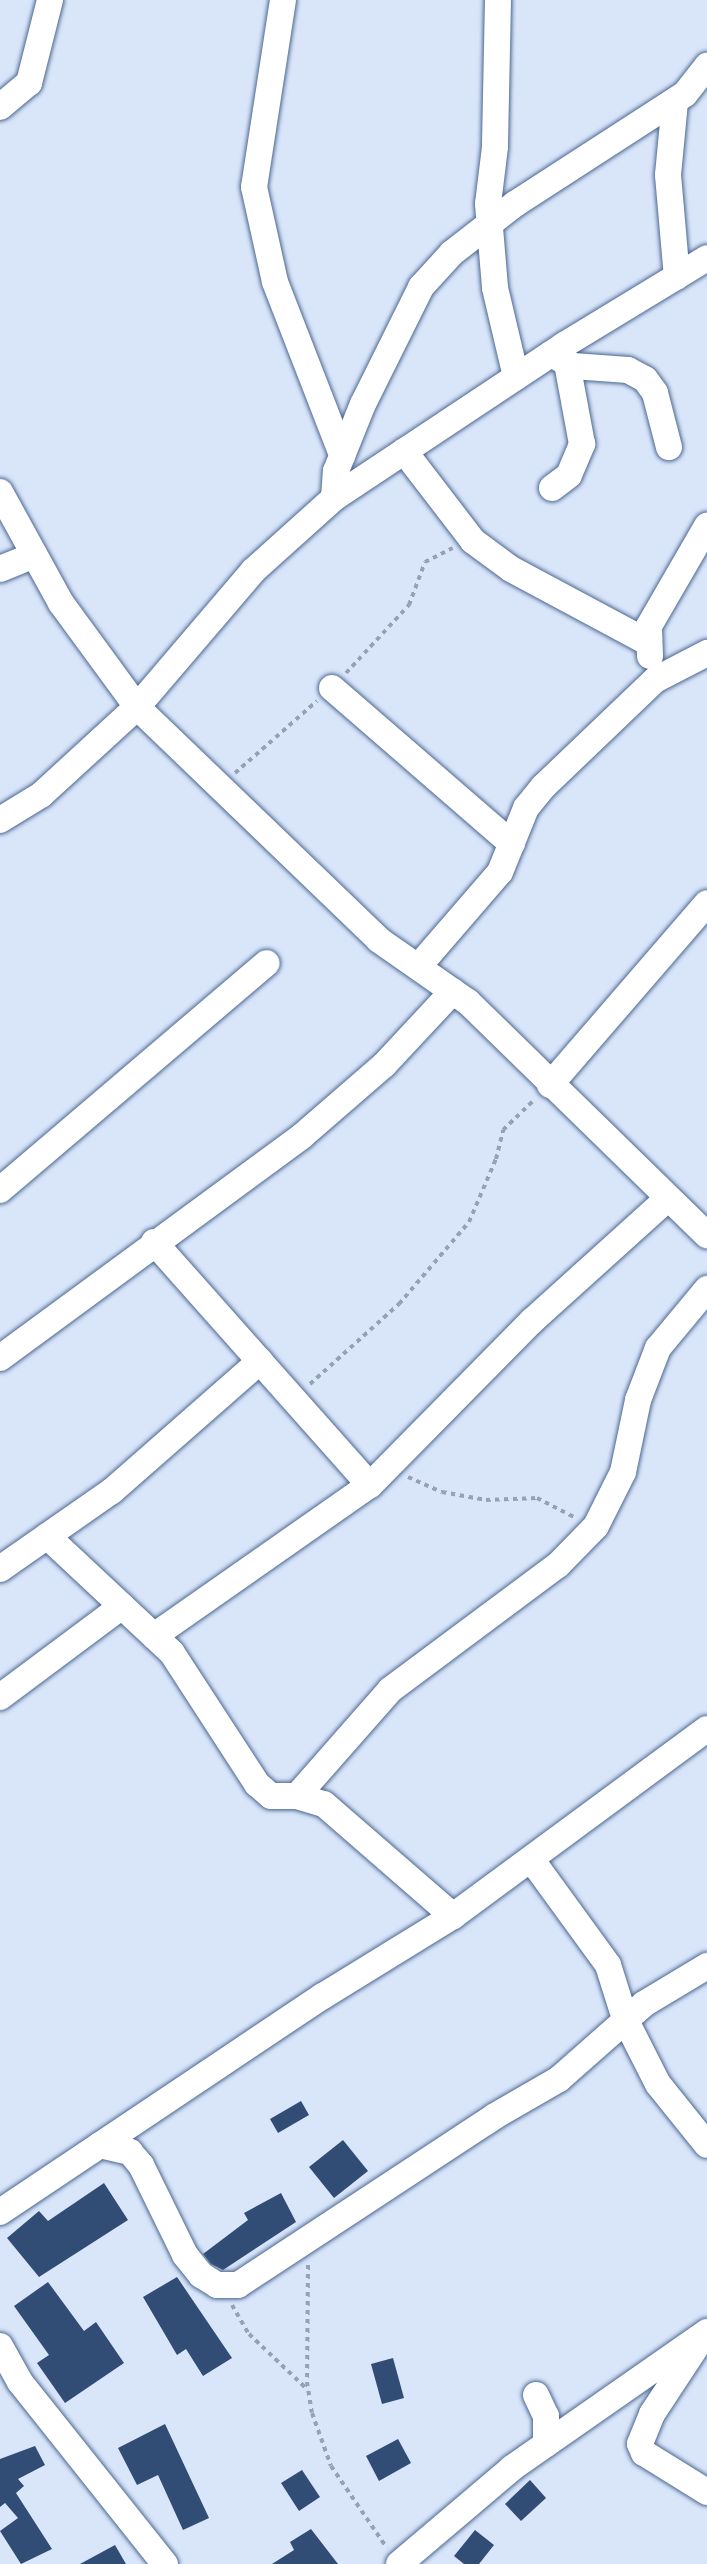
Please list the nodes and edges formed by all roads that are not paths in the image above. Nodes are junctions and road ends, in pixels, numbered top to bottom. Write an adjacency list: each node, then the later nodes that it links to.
1 (50, 0): 6 (street)
2 (283, 0): 14 (street)
3 (498, 0): 7 (street)
4 (707, 66): 5 (street)
5 (675, 102): 7 (street); 9 (street)
6 (0, 107)
7 (489, 224): 11 (street); 14 (street)
8 (707, 258): 9 (street)
9 (677, 277): 10 (street)
10 (559, 359): 11 (street); 12 (street); 15 (street)
11 (516, 377): 13 (street)
12 (669, 447)
13 (404, 451): 17 (street); 21 (street)
14 (342, 455): 17 (street)
15 (552, 488)
16 (0, 492): 19 (street)
17 (334, 498): 25 (street)
18 (707, 526): 21 (street)
19 (34, 555): 20 (street); 25 (street)
20 (0, 569)
21 (647, 642): 23 (street)
22 (707, 653): 23 (street)
23 (654, 680): 27 (street)
24 (332, 688): 27 (street)
25 (137, 707): 26 (street); 30 (street)
26 (0, 820)
27 (512, 844): 30 (street)
28 (707, 903): 32 (street)
29 (267, 963): 33 (street)
30 (418, 967): 31 (street)
31 (453, 992): 32 (street); 36 (street)
32 (550, 1085): 34 (street)
33 (0, 1190)
34 (668, 1198): 35 (street); 40 (street)
35 (707, 1235)
36 (154, 1242): 38 (street); 39 (street)
37 (707, 1289): 47 (street)
38 (0, 1358)
39 (260, 1361): 40 (street); 41 (street)
40 (370, 1485): 44 (street)
41 (47, 1536): 42 (street); 43 (street)
42 (0, 1569)
43 (122, 1606): 44 (street); 45 (street)
44 (154, 1636): 47 (street)
45 (0, 1697)
46 (707, 1729): 48 (street)
47 (297, 1796): 49 (street)
48 (531, 1859): 49 (street); 51 (street)
49 (453, 1916): 52 (street)
50 (707, 1966): 51 (street)
51 (625, 2019): 52 (street); 53 (street)
52 (100, 2145): 54 (street)
53 (707, 2145)
54 (0, 2212)
55 (706, 2333): 58 (street); 59 (street)
56 (0, 2346): 61 (street)
57 (536, 2395): 58 (street)
58 (546, 2444): 60 (street)
59 (707, 2492)
60 (395, 2559)
61 (165, 2564)

